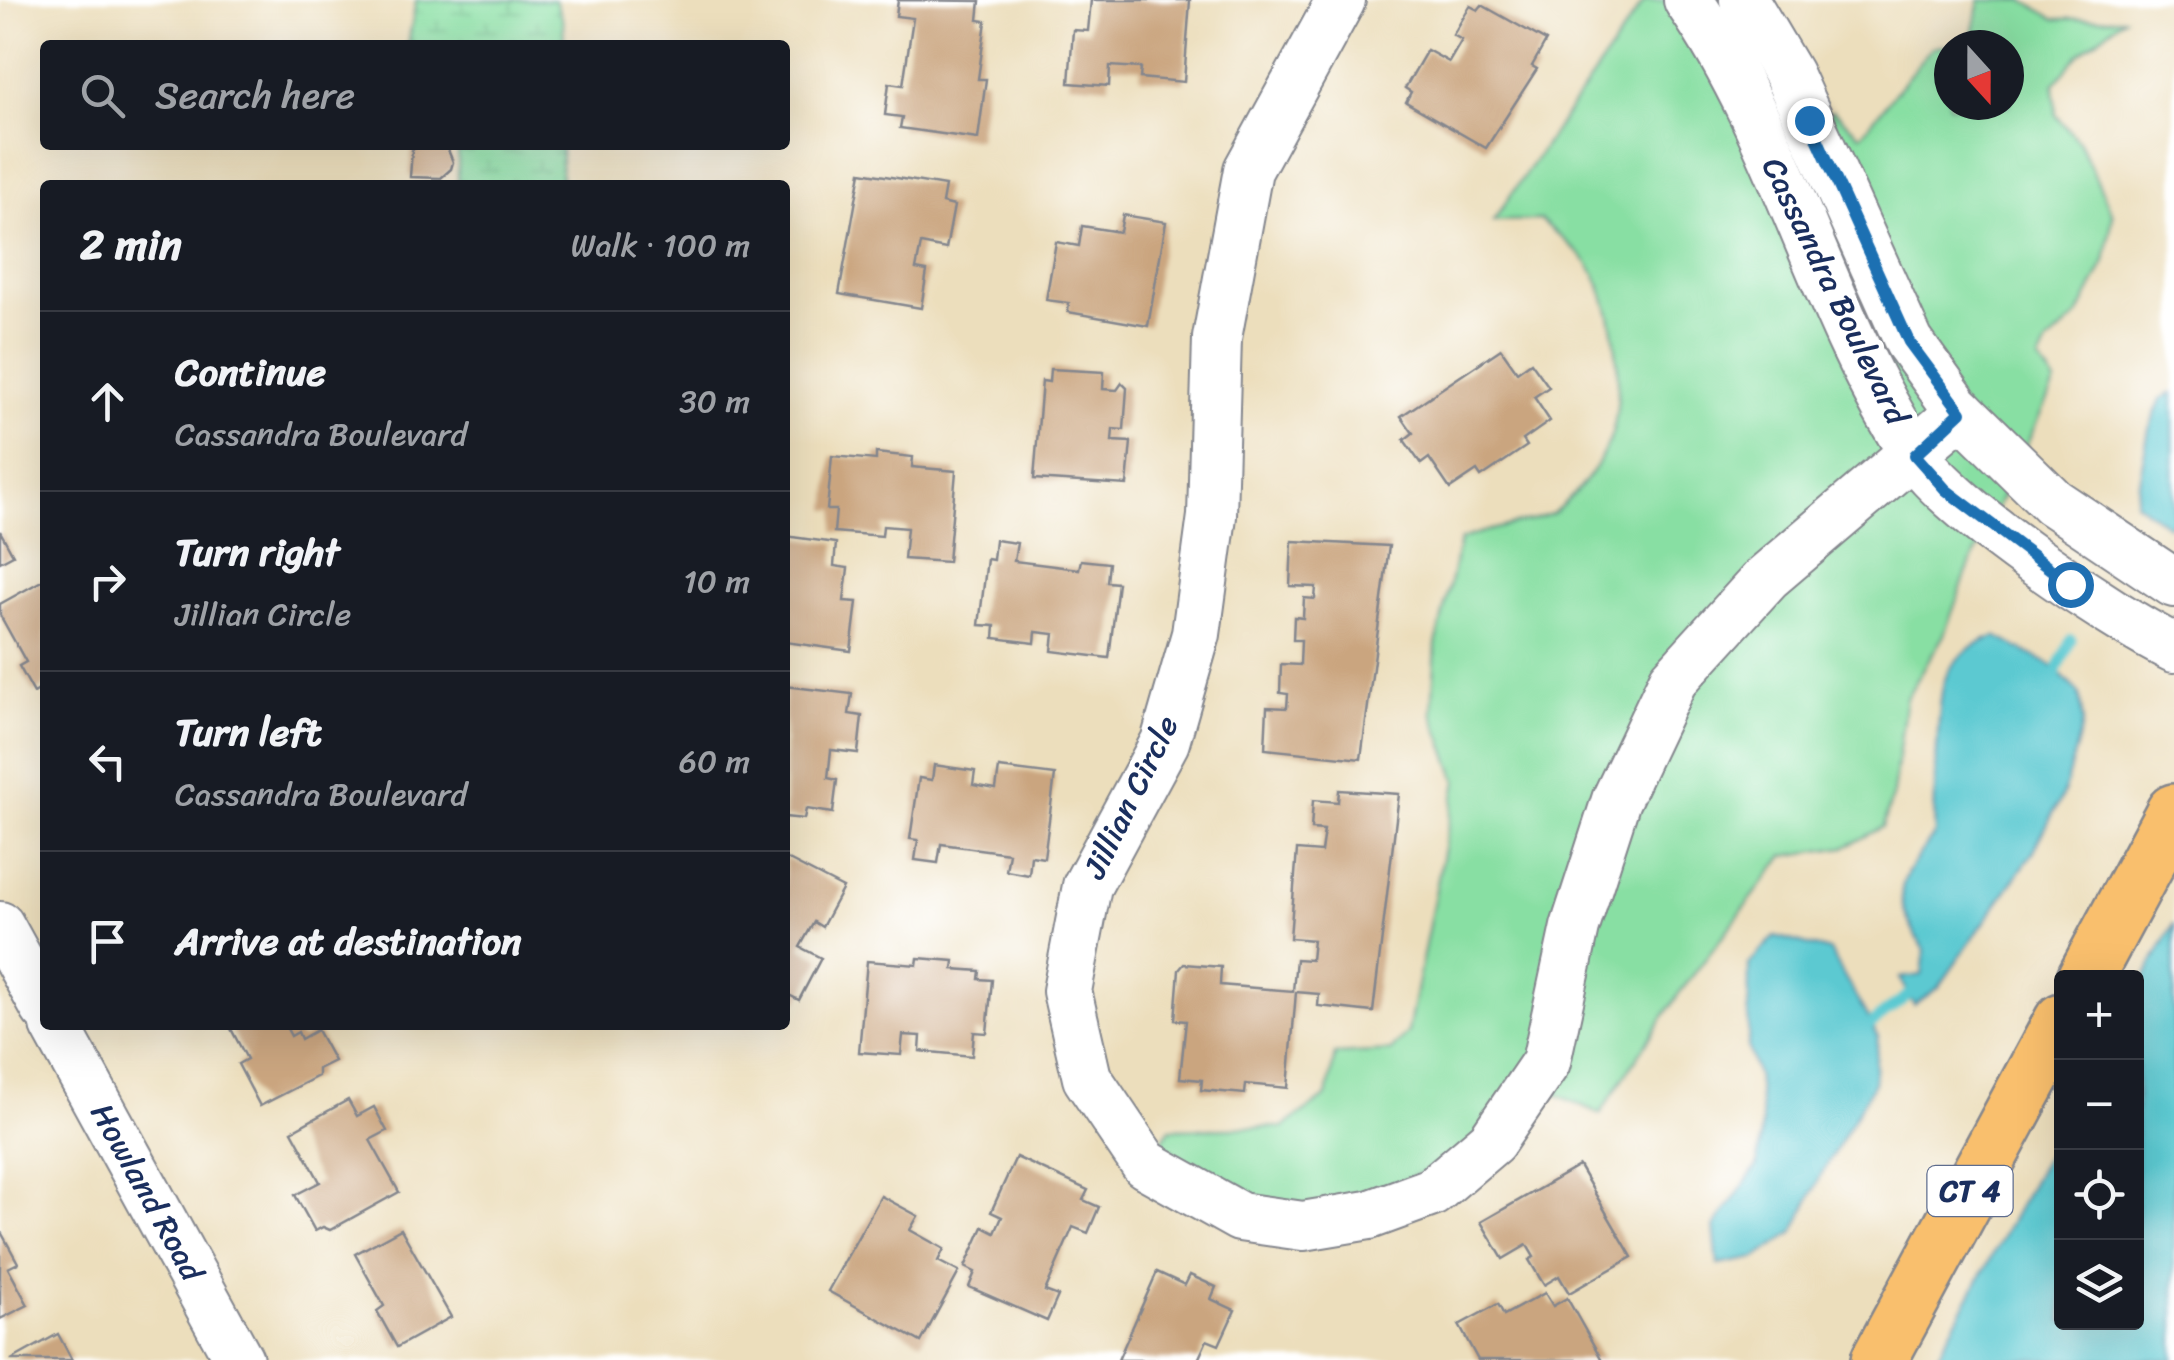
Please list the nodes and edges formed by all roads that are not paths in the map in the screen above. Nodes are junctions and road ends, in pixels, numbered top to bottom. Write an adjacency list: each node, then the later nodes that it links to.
1 (1341, 0): 5 (street, Jillian Circle)
2 (1688, 0): 5 (street, Cassandra Boulevard)
3 (1744, 0): 4 (street, Cassandra Boulevard)
4 (1961, 412): 5 (street, Jillian Circle); 6 (street, Cassandra Boulevard)
5 (1915, 455): 7 (street, Cassandra Boulevard)
6 (2174, 583)
7 (2174, 648)
8 (2174, 812): 10 (main road)
9 (0, 926): 11 (street)
10 (2089, 970)
11 (40, 999)
12 (57, 1030): 14 (street, Howland Road)
13 (2054, 1036): 15 (main road, CT 4)
14 (239, 1360)
15 (1880, 1360)

